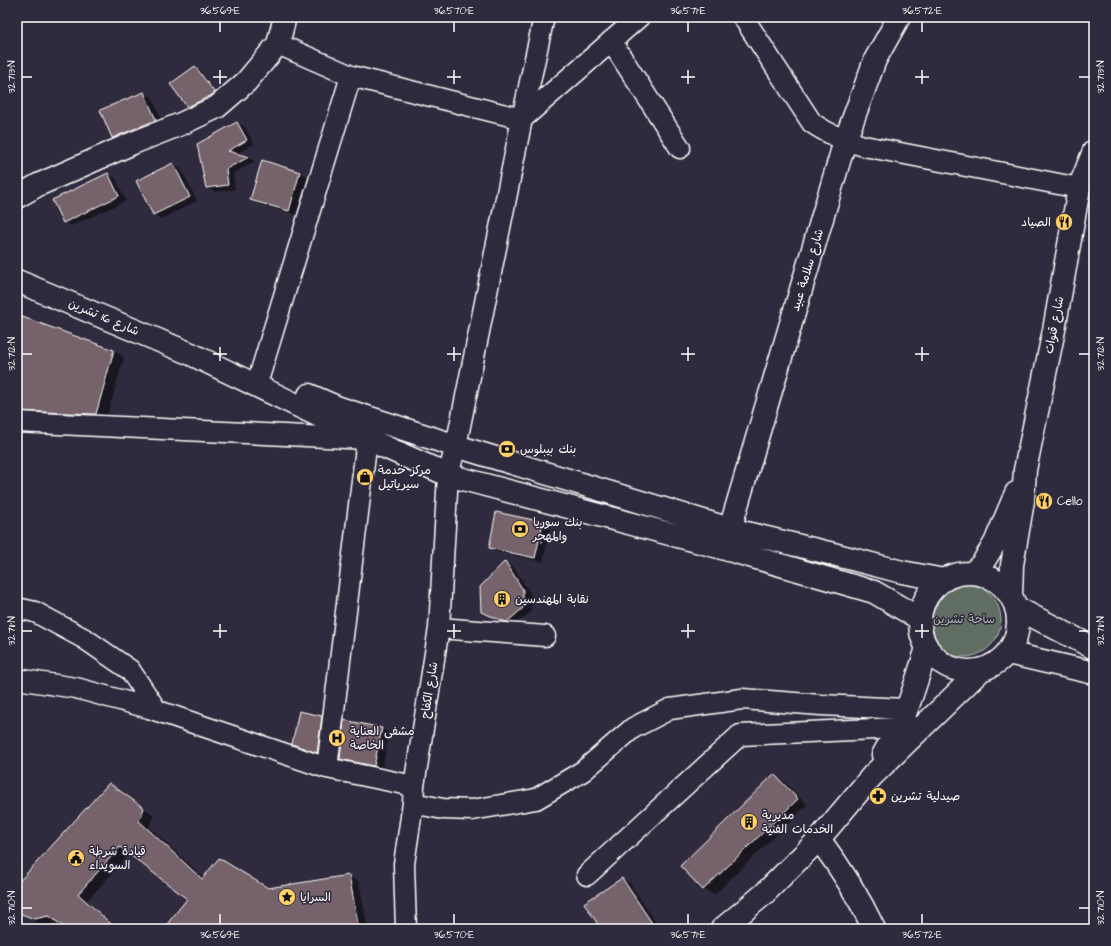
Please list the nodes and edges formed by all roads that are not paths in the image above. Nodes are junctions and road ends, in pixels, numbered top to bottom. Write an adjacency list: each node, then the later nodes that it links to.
1 (285, 17): 7 (main road)
2 (544, 17): 9 (street, شارع الكفاح)
3 (639, 17): 6 (street)
4 (743, 17): 10 (street)
5 (900, 17): 10 (main road, شارع سلامة عبيد)
6 (611, 41): 9 (street); 11 (street)
7 (278, 44): 8 (street); 14 (main road)
8 (352, 76): 9 (street); 17 (street)
9 (522, 119): 20 (street, شارع الكفاح)
10 (845, 141): 13 (street); 23 (main road, شارع سلامة عبيد)
11 (680, 148)
12 (1094, 151): 13 (main road, شارع قنوات)
13 (1079, 188): 21 (main road, شارع قنوات)
14 (17, 197)
15 (17, 281): 16 (main road, شارع 16 تشرين)
16 (191, 354): 17 (main road); 19 (main road)
17 (260, 374): 20 (main road)
18 (17, 422): 19 (street)
19 (367, 439): 22 (main road); 39 (street)
20 (456, 446): 22 (street, شارع الكفاح); 23 (main road)
21 (1026, 470): 24 (main road); 26 (main road, شارع قنوات)
22 (448, 474): 28 (main road); 29 (street, شارع الكفاح)
23 (730, 528): 25 (main road)
24 (972, 573): 25 (main road); 26 (main road)
25 (944, 580): 28 (main road)
26 (1014, 602): 32 (main road); 33 (main road)
27 (17, 608): 37 (street)
28 (920, 619): 31 (main road)
29 (438, 628): 30 (street); 41 (street, شارع الكفاح)
30 (545, 636)
31 (927, 648): 34 (main road); 38 (main road)
32 (1094, 648)
33 (1008, 653): 34 (main road); 35 (main road)
34 (981, 670): 40 (main road)
35 (1094, 674)
36 (17, 678): 37 (street)
37 (157, 711): 39 (street)
38 (902, 719): 40 (main road); 41 (street); 43 (street)
39 (327, 768): 41 (street)
40 (872, 776): 42 (main road)
41 (414, 795): 44 (street, شارع الكفاح)
42 (819, 839): 45 (main road); 46 (main road)
43 (587, 875)
44 (406, 929)
45 (722, 929)
46 (874, 929)

